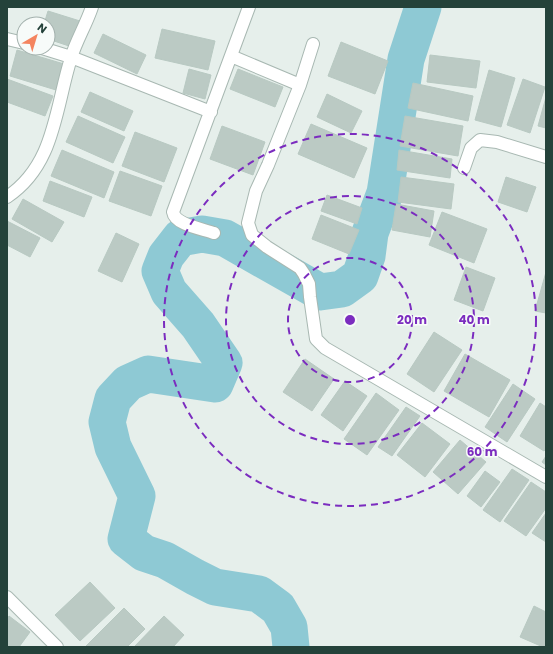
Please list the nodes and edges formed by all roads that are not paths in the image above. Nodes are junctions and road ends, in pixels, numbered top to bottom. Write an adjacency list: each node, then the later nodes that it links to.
1 (92, 7): 6 (street)
2 (249, 7): 5 (street)
3 (313, 44): 7 (street)
4 (56, 52): 6 (street)
5 (231, 56): 7 (street); 8 (street)
6 (71, 57): 8 (street); 11 (street)
7 (300, 85): 13 (street)
8 (211, 112): 12 (street)
9 (546, 157): 10 (street)
10 (464, 168)
11 (7, 197)
12 (214, 233)
13 (546, 477)
14 (7, 597): 15 (street)
15 (57, 647)

